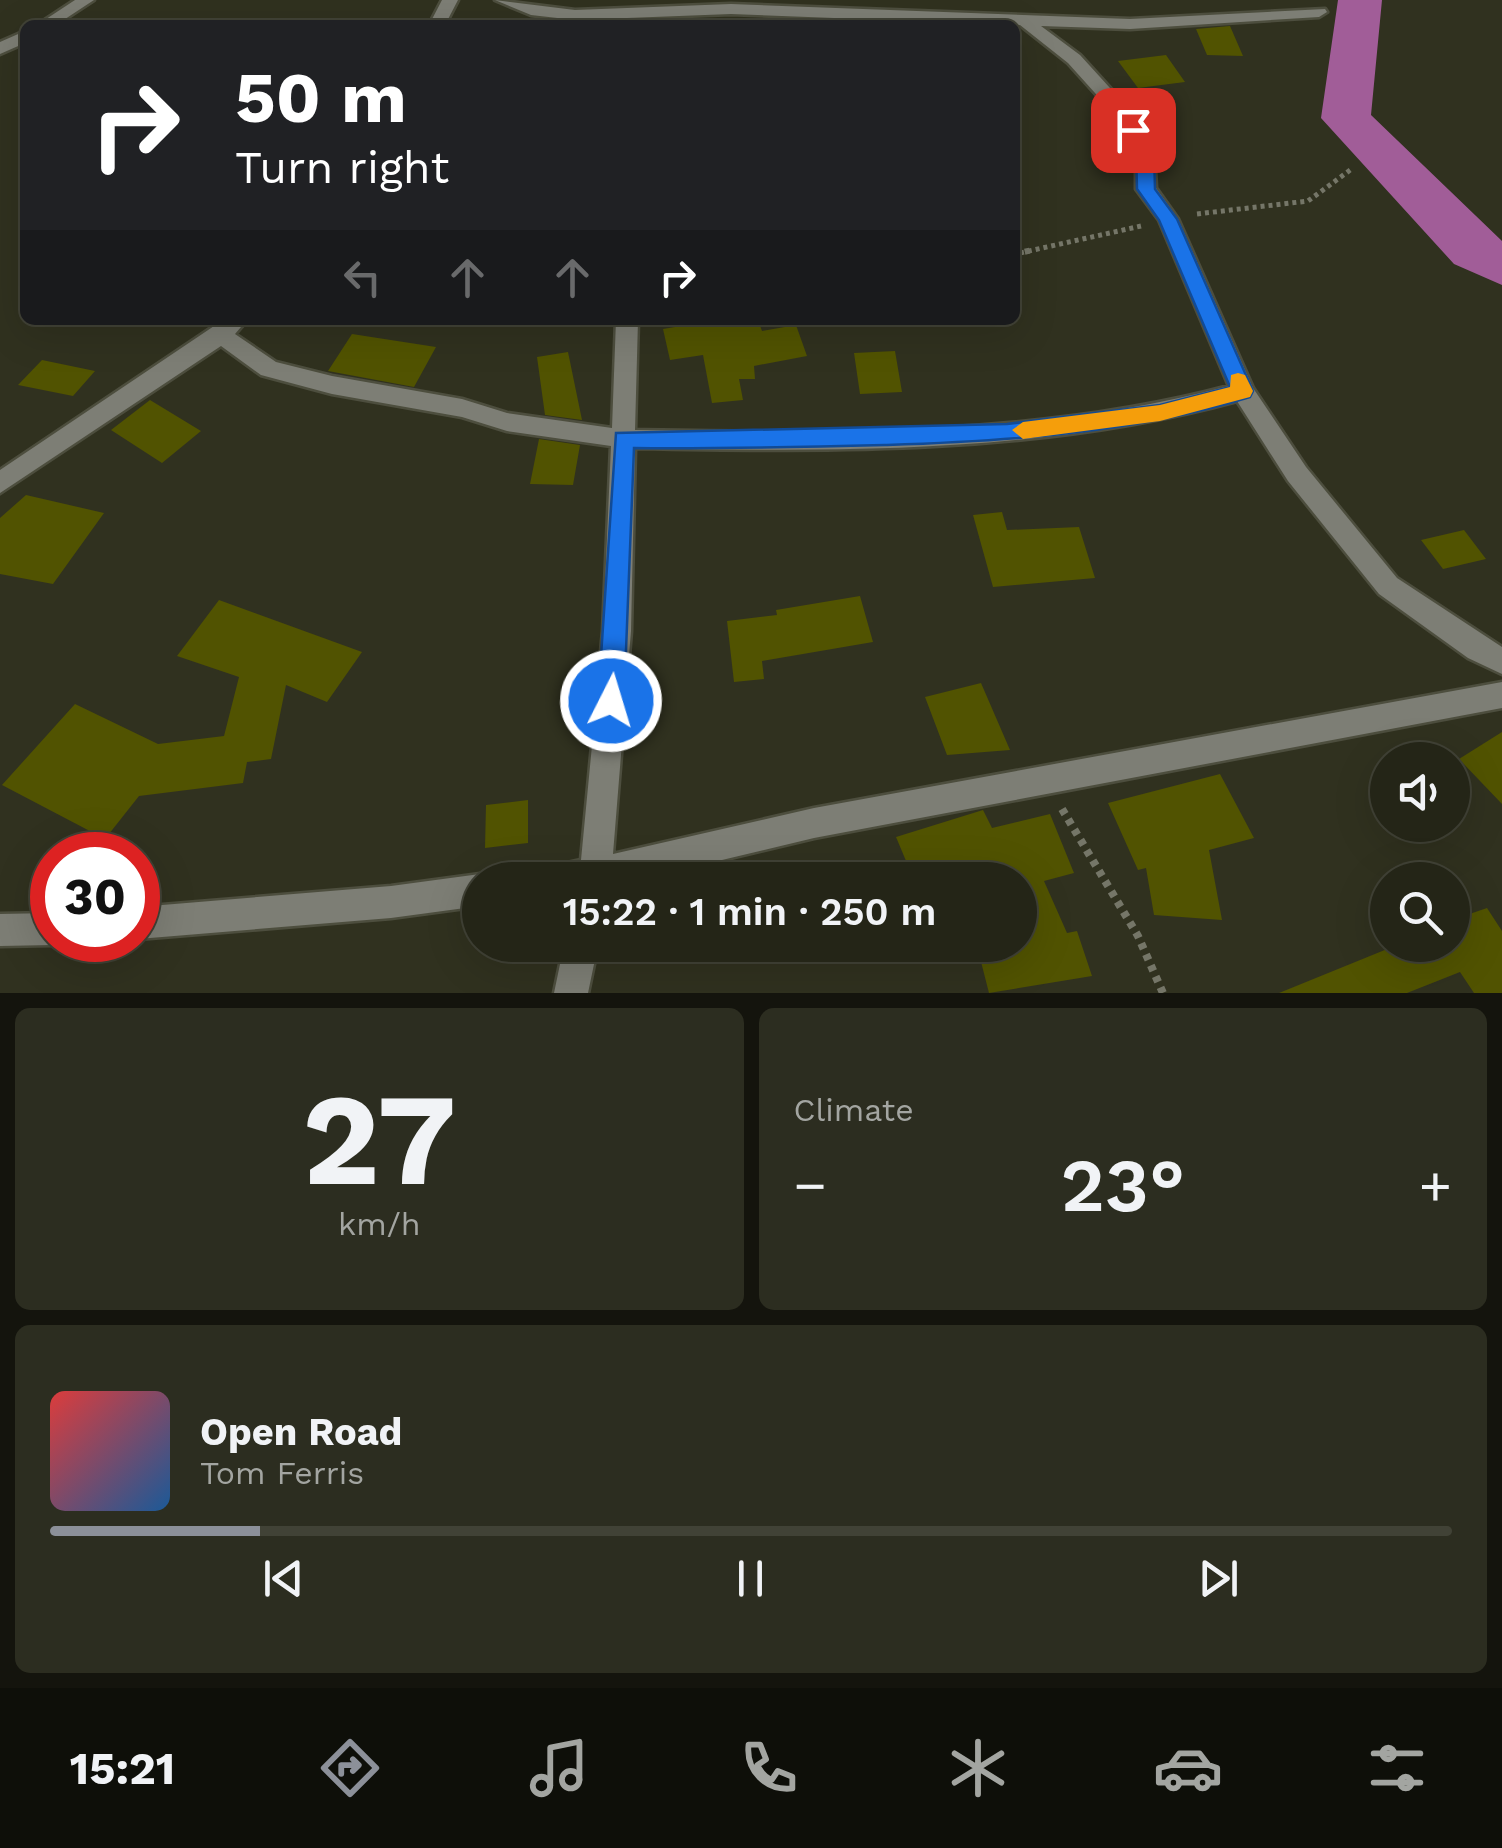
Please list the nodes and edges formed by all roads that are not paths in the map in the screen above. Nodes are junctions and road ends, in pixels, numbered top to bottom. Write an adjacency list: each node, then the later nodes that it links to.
1 (86, 0): 4 (street)
2 (503, 0): 5 (street)
3 (1319, 12): 8 (street)
4 (53, 20)
5 (576, 20): 6 (street)
6 (1000, 20)
7 (1020, 21): 8 (street)
8 (1024, 21): 11 (street)
9 (627, 325): 12 (street)
10 (228, 328): 12 (street); 13 (street)
11 (1242, 391): 12 (street); 14 (street)
12 (624, 439): 16 (street)
13 (0, 483)
14 (1502, 661)
15 (1502, 695): 17 (street)
16 (597, 862)
17 (655, 862)
18 (462, 892): 19 (street)
19 (160, 920)
20 (30, 929): 21 (street)
21 (0, 930)
22 (577, 962): 23 (street)
23 (571, 993)

